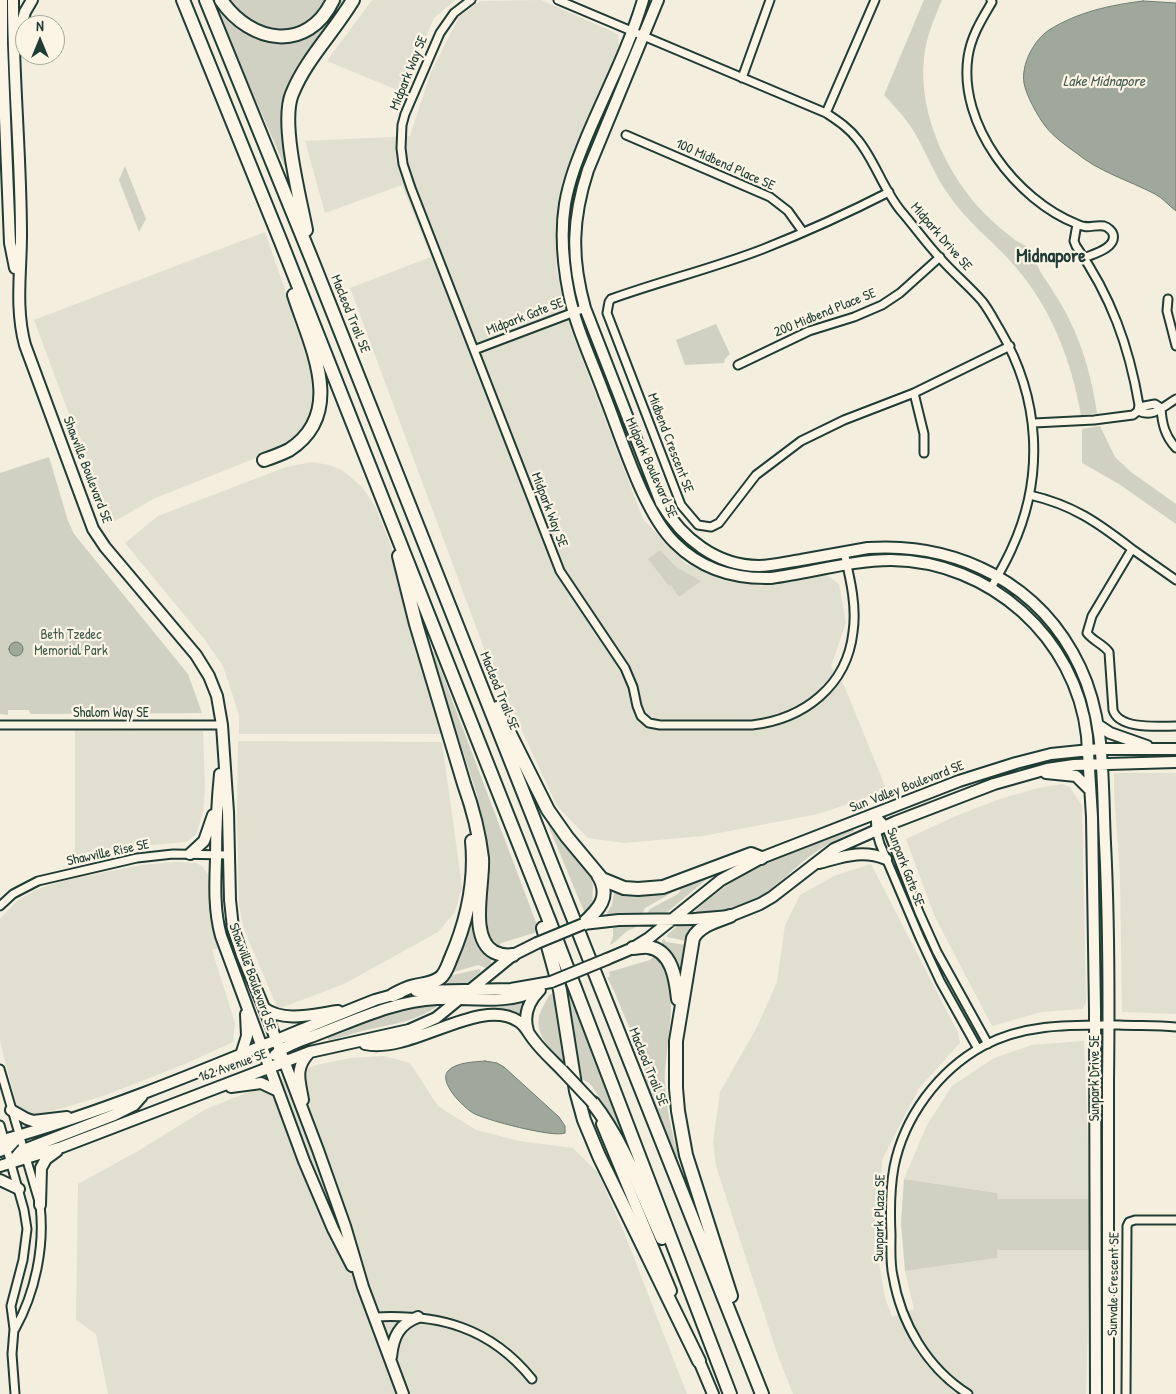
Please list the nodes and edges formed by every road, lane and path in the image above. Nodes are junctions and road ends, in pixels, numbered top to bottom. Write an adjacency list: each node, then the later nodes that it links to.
1 (32, 0): 18 (street)
2 (183, 0): 25 (highway)
3 (206, 0): 28 (highway, Macleod Trail SE)
4 (221, 0): 5 (highway)
5 (333, 0)
6 (353, 0): 28 (highway)
7 (471, 0): 35 (street, Midpark Way SE)
8 (558, 0): 15 (street)
9 (643, 0): 15 (street, Midpark Boulevard SE)
10 (658, 0): 16 (street, Midpark Boulevard SE)
11 (770, 0): 19 (street)
12 (875, 0): 20 (street)
13 (5, 1): 17 (street, Shawville Boulevard SE); 18 (street, Shawville Boulevard SE)
14 (993, 1): 23 (street)
15 (632, 31): 16 (street, Midpark Drive SE); 32 (street, Midpark Boulevard SE)
16 (644, 36): 19 (street, Midpark Drive SE); 31 (street, Midpark Boulevard SE)
17 (1, 41): 29 (street, Shawville Boulevard SE)
18 (14, 45): 29 (street, Shawville Boulevard SE)
19 (742, 78): 20 (street, Midpark Drive SE)
20 (826, 113): 22 (street, Midpark Drive SE)
21 (626, 135): 24 (street, 100 Midbend Place SE)
22 (889, 192): 24 (street, Midbend Crescent SE); 26 (street, Midpark Drive SE)
23 (1076, 224): 27 (street); 27 (street)
24 (803, 232): 37 (street, Midbend Crescent SE)
25 (281, 242): 44 (highway); 46 (highway)
26 (940, 258): 33 (street, Midpark Drive SE); 36 (street, 200 Midbend Place SE)
27 (1084, 258): 40 (street)
28 (312, 260): 53 (highway, Macleod Trail SE)
29 (19, 289): 55 (street, Shawville Boulevard SE)
30 (1168, 298): 34 (street)
31 (585, 308): 32 (street, Midpark Gate SE); 48 (street, Midpark Boulevard SE)
32 (573, 313): 35 (street, Midpark Gate SE); 49 (street, Midpark Boulevard SE)
33 (1010, 346): 37 (street, Midbend Crescent SE); 41 (street, Midpark Drive SE)
34 (1176, 346)
35 (474, 350): 49 (street, Midpark Way SE)
36 (738, 365)
37 (914, 394): 43 (street)
38 (1176, 399): 39 (street)
39 (1160, 408): 40 (street); 42 (street)
40 (1138, 412): 41 (street)
41 (1034, 423): 45 (street, Midpark Drive SE)
42 (1176, 448)
43 (924, 453)
44 (264, 460)
45 (1030, 495): 47 (street); 50 (street, Midpark Drive SE)
46 (385, 503): 67 (highway); 72 (highway)
47 (1132, 549): 51 (street); 57 (street)
48 (844, 552): 49 (street, Midpark Way SE); 50 (street, Midpark Boulevard SE)
49 (847, 565): 52 (street, Midpark Boulevard SE)
50 (997, 576): 52 (street, Midpark Drive SE); 56 (street, Midpark Boulevard SE)
51 (1176, 580)
52 (991, 588): 61 (street, Midpark Boulevard SE)
53 (459, 632): 79 (highway); 140 (highway, Macleod Trail SE)
54 (0, 725): 55 (street, Shalom Way SE)
55 (222, 725): 58 (street, Shawville Boulevard SE)
56 (1098, 725): 59 (street, Midpark Boulevard SE); 62 (street)
57 (1176, 726)
58 (222, 745): 69 (street, Shawville Boulevard SE); 74 (street, Shawville Boulevard SE)
59 (1100, 749): 61 (street, Sun Valley Boulevard SE); 62 (street, Sun Valley Boulevard SE); 65 (street, Midpark Boulevard SE)
60 (1176, 749): 62 (street, Sun Valley Boulevard SE)
61 (1088, 750): 64 (street, Midpark Boulevard SE); 70 (street, Sun Valley Boulevard SE)
62 (1157, 750)
63 (1176, 762): 65 (street, Sun Valley Boulevard SE)
64 (1088, 763): 65 (street, Sun Valley Boulevard SE); 66 (street, Sun Valley Boulevard SE); 68 (street, Sunpark Drive SE)
65 (1101, 763): 96 (street, Sunpark Drive SE)
66 (1033, 773): 68 (street); 71 (street, Sun Valley Boulevard SE)
67 (464, 784): 86 (highway); 89 (highway)
68 (1089, 789): 95 (street, Sunpark Drive SE)
69 (217, 802): 73 (street); 75 (street, Shawville Boulevard SE)
70 (875, 814): 71 (street, Sunpark Gate SE); 76 (street, Sun Valley Boulevard SE)
71 (881, 828): 77 (street, Sunpark Gate SE); 78 (street, Sun Valley Boulevard SE); 101 (street, Sunpark Gate SE)
72 (515, 835): 133 (highway); 134 (highway)
73 (190, 854): 75 (street, Shawville Rise SE); 80 (street, Shawville Rise SE)
74 (229, 855): 75 (street, Shawville Rise SE); 92 (street, Shawville Boulevard SE)
75 (216, 856): 91 (street, Shawville Boulevard SE)
76 (761, 858): 79 (highway); 82 (street, Sun Valley Boulevard SE)
77 (886, 859): 78 (street); 103 (street, Sunpark Gate SE)
78 (813, 864): 81 (street, Sun Valley Boulevard SE)
79 (594, 869): 83 (highway)
80 (0, 906)
81 (730, 916): 82 (street, Sun Valley Boulevard SE); 94 (highway)
82 (671, 919): 83 (street, Sun Valley Boulevard SE); 85 (street, Sun Valley Boulevard SE)
83 (583, 924): 84 (street, Sun Valley Boulevard SE, bridge)
84 (537, 943): 86 (street, 162 Avenue SE)
85 (633, 948): 87 (street, Sun Valley Boulevard SE, bridge); 94 (highway)
86 (513, 955): 88 (street, 162 Avenue SE)
87 (551, 982): 88 (street, 162 Avenue SE); 90 (street); 98 (street)
88 (470, 990): 89 (street, 162 Avenue SE); 90 (street, 162 Avenue SE)
89 (393, 995): 93 (street, 162 Avenue SE)
90 (461, 998): 100 (street, 162 Avenue SE); 104 (street)
91 (246, 1005): 102 (street, Shawville Boulevard SE); 106 (street)
92 (264, 1008): 93 (street); 99 (street, Shawville Boulevard SE)
93 (351, 1009): 99 (street, 162 Avenue SE)
94 (679, 1019): 140 (highway)
95 (1095, 1025): 96 (street, Sunpark Plaza SE); 101 (street, Sunpark Plaza SE); 142 (street, Sunpark Drive SE)
96 (1108, 1025): 97 (street, Sunpark Plaza SE); 143 (street, Sunpark Drive SE)
97 (1176, 1027)
98 (529, 1033): 100 (street); 113 (street, bridge)
99 (276, 1040): 102 (street, 162 Avenue SE); 104 (street, Shawville Boulevard SE)
100 (357, 1042): 105 (street, 162 Avenue SE)
101 (988, 1044): 103 (street, Sunpark Plaza SE)
102 (262, 1046): 106 (street, 162 Avenue SE); 108 (street, Shawville Boulevard SE)
103 (978, 1049): 141 (street, Sunpark Plaza SE)
104 (280, 1051): 107 (street, Shawville Boulevard SE); 108 (street)
105 (310, 1052): 107 (street, 162 Avenue SE); 116 (street)
106 (240, 1055): 111 (street, 162 Avenue SE)
107 (284, 1062): 108 (street, 162 Avenue SE); 116 (street, Shawville Boulevard SE)
108 (270, 1068): 110 (street, Shawville Boulevard SE); 112 (street, 162 Avenue SE)
109 (0, 1069): 114 (street)
110 (278, 1091): 112 (street); 128 (street, Shawville Boulevard SE)
111 (144, 1093): 115 (street, 162 Avenue SE); 121 (street)
112 (198, 1094): 120 (street, 162 Avenue SE)
113 (593, 1103): 133 (street); 134 (highway)
114 (11, 1110): 115 (street); 118 (street)
115 (78, 1118): 118 (street, 162 Avenue SE)
116 (306, 1118): 128 (street, Shawville Boulevard SE)
117 (0, 1125): 119 (street)
118 (18, 1136): 119 (street); 121 (street)
119 (3, 1145): 122 (street)
120 (62, 1147): 121 (street, 162 Avenue SE); 126 (street)
121 (24, 1155): 122 (street); 126 (street)
122 (12, 1163): 123 (street); 125 (street)
123 (0, 1166)
124 (0, 1180): 125 (street)
125 (19, 1189): 131 (street)
126 (40, 1205): 131 (street)
127 (1176, 1220): 144 (street, Sunvale Crescent SE)
128 (363, 1287): 129 (street, Shawville Boulevard SE)
129 (375, 1317): 130 (street); 132 (street, Shawville Boulevard SE)
130 (418, 1317): 132 (street); 135 (street)
131 (14, 1329): 136 (street)
132 (391, 1360): 137 (street, Shawville Boulevard SE)
133 (699, 1361): 138 (street)
134 (720, 1368): 139 (highway)
135 (532, 1378)
136 (15, 1394)
137 (404, 1394)
138 (713, 1394)
139 (730, 1394)
140 (762, 1394)
141 (968, 1394)
142 (1096, 1394)
143 (1108, 1394)
144 (1126, 1394)

